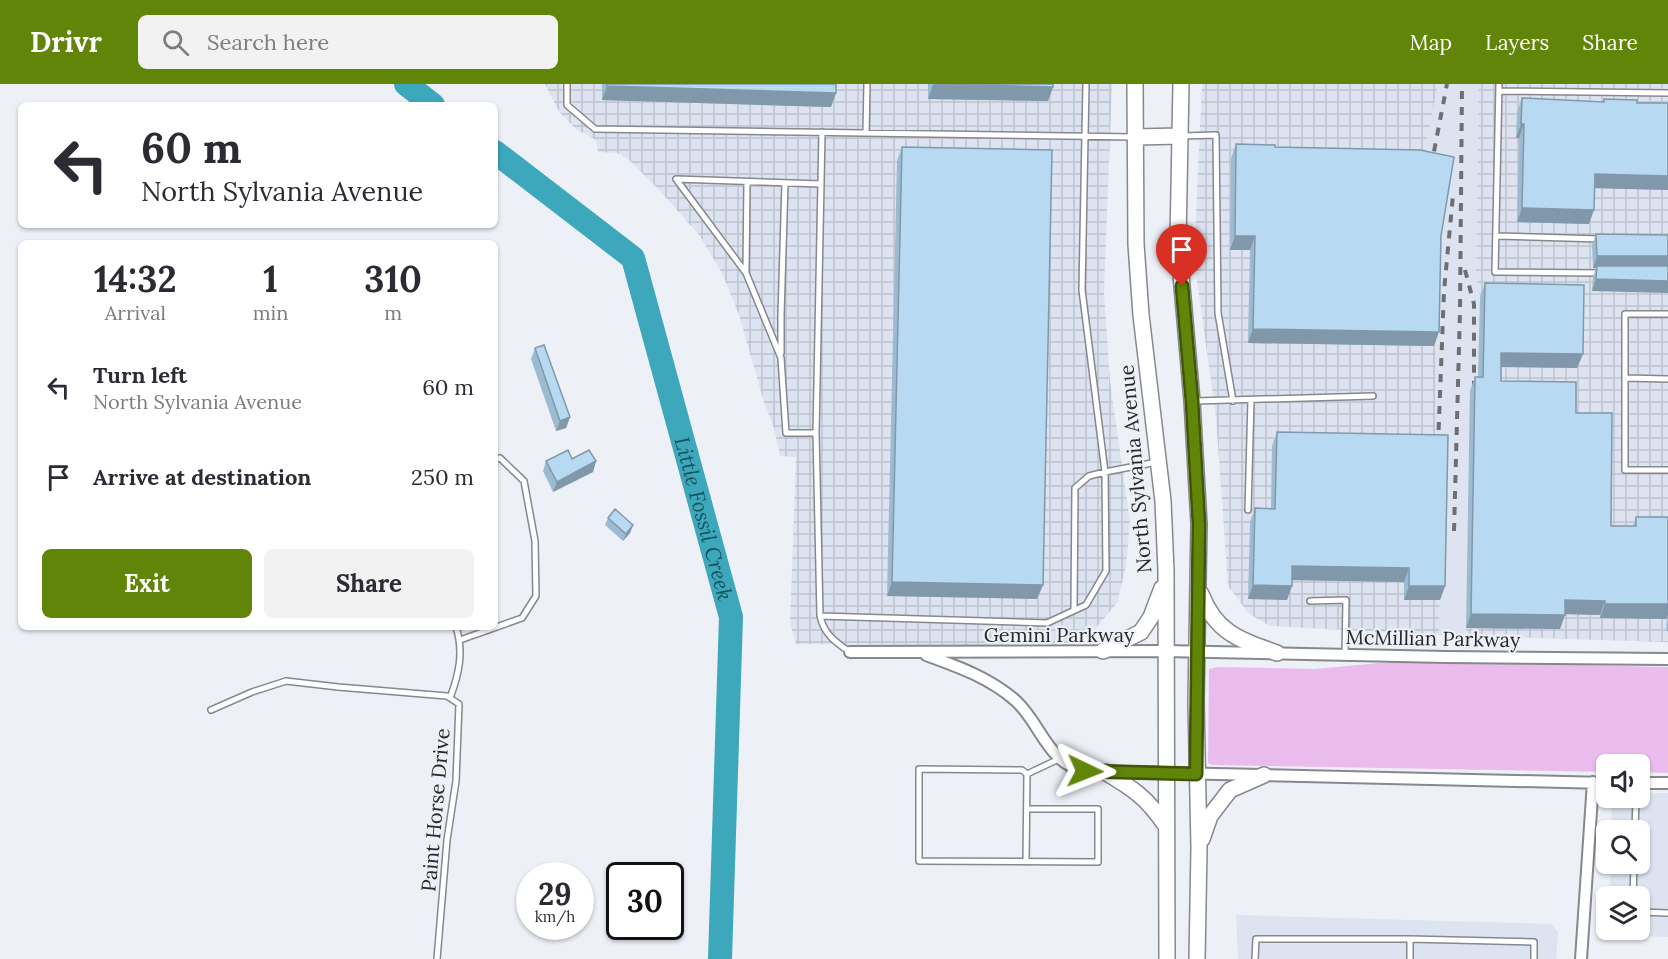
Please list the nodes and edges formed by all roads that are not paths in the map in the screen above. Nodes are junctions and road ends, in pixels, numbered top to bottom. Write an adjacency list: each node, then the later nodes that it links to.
1 (567, 84): 9 (lane)
2 (867, 84): 10 (lane)
3 (1086, 84): 11 (lane)
4 (1135, 84): 13 (main road, North Sylvania Avenue)
5 (1181, 84): 12 (main road)
6 (1499, 84): 7 (lane)
7 (1499, 91): 8 (lane); 17 (lane)
8 (1668, 93)
9 (822, 132): 10 (lane); 16 (lane)
10 (866, 133): 11 (lane)
11 (1085, 136): 13 (lane); 33 (lane)
12 (1180, 136): 13 (main road); 27 (main road); 28 (lane)
13 (1135, 137): 31 (main road, North Sylvania Avenue)
14 (747, 182): 15 (lane); 19 (lane); 19 (lane)
15 (785, 183): 16 (lane); 22 (lane)
16 (821, 184): 29 (lane)
17 (1496, 236): 18 (lane); 20 (lane)
18 (1611, 239)
19 (746, 273): 22 (lane)
20 (1610, 273)
21 (1668, 314): 23 (lane)
22 (782, 358): 29 (lane)
23 (1625, 378): 24 (lane); 32 (lane)
24 (1668, 379)
25 (1373, 396): 26 (lane)
26 (1251, 400): 28 (lane); 34 (lane)
27 (1192, 401): 28 (lane); 36 (main road)
28 (1233, 401)
29 (816, 433): 39 (lane)
30 (498, 459): 40 (lane)
31 (1158, 462): 33 (lane); 35 (main road, North Sylvania Avenue)
32 (1668, 470)
33 (1105, 472): 38 (lane); 38 (lane)
34 (1248, 510)
35 (1166, 571): 44 (main road); 45 (main road, North Sylvania Avenue)
36 (1197, 585): 48 (main road); 49 (main road)
37 (1310, 600): 50 (lane)
38 (1074, 610): 39 (lane)
39 (820, 616): 46 (lane)
40 (498, 627)
41 (457, 630): 43 (lane)
42 (488, 630): 43 (lane)
43 (460, 640): 52 (lane)
44 (1103, 651): 45 (street, Gemini Parkway); 47 (street, Gemini Parkway)
45 (1165, 651): 48 (street, Gemini Parkway); 57 (main road, North Sylvania Avenue)
46 (850, 652): 47 (street, Gemini Parkway)
47 (921, 652): 54 (street, Gemini Parkway)
48 (1197, 652): 49 (street, McMillian Parkway); 58 (main road)
49 (1277, 653): 50 (street, McMillian Parkway)
50 (1345, 655): 51 (street, McMillian Parkway)
51 (1668, 659)
52 (450, 698): 53 (lane); 71 (lane, Paint Horse Drive)
53 (211, 710)
54 (1059, 759): 55 (street); 56 (lane)
55 (1105, 772): 57 (street); 65 (main road)
56 (1027, 774): 64 (lane); 67 (lane)
57 (1166, 774): 58 (street); 65 (main road, North Sylvania Avenue)
58 (1196, 774): 59 (street); 66 (main road)
59 (1264, 775): 60 (street); 66 (main road)
60 (1593, 782): 61 (street); 77 (street)
61 (1596, 782)
62 (1650, 783): 63 (street)
63 (1668, 783)
64 (1027, 808): 67 (lane); 67 (lane)
65 (1166, 826): 72 (main road, North Sylvania Avenue)
66 (1199, 848): 73 (main road)
67 (1026, 862)
68 (1650, 912): 69 (lane)
69 (1668, 913)
70 (1410, 939): 74 (lane); 75 (lane); 76 (lane)
71 (437, 959)
72 (1167, 959)
73 (1197, 959)
74 (1255, 959)
75 (1410, 959)
76 (1534, 959)
77 (1581, 959)

